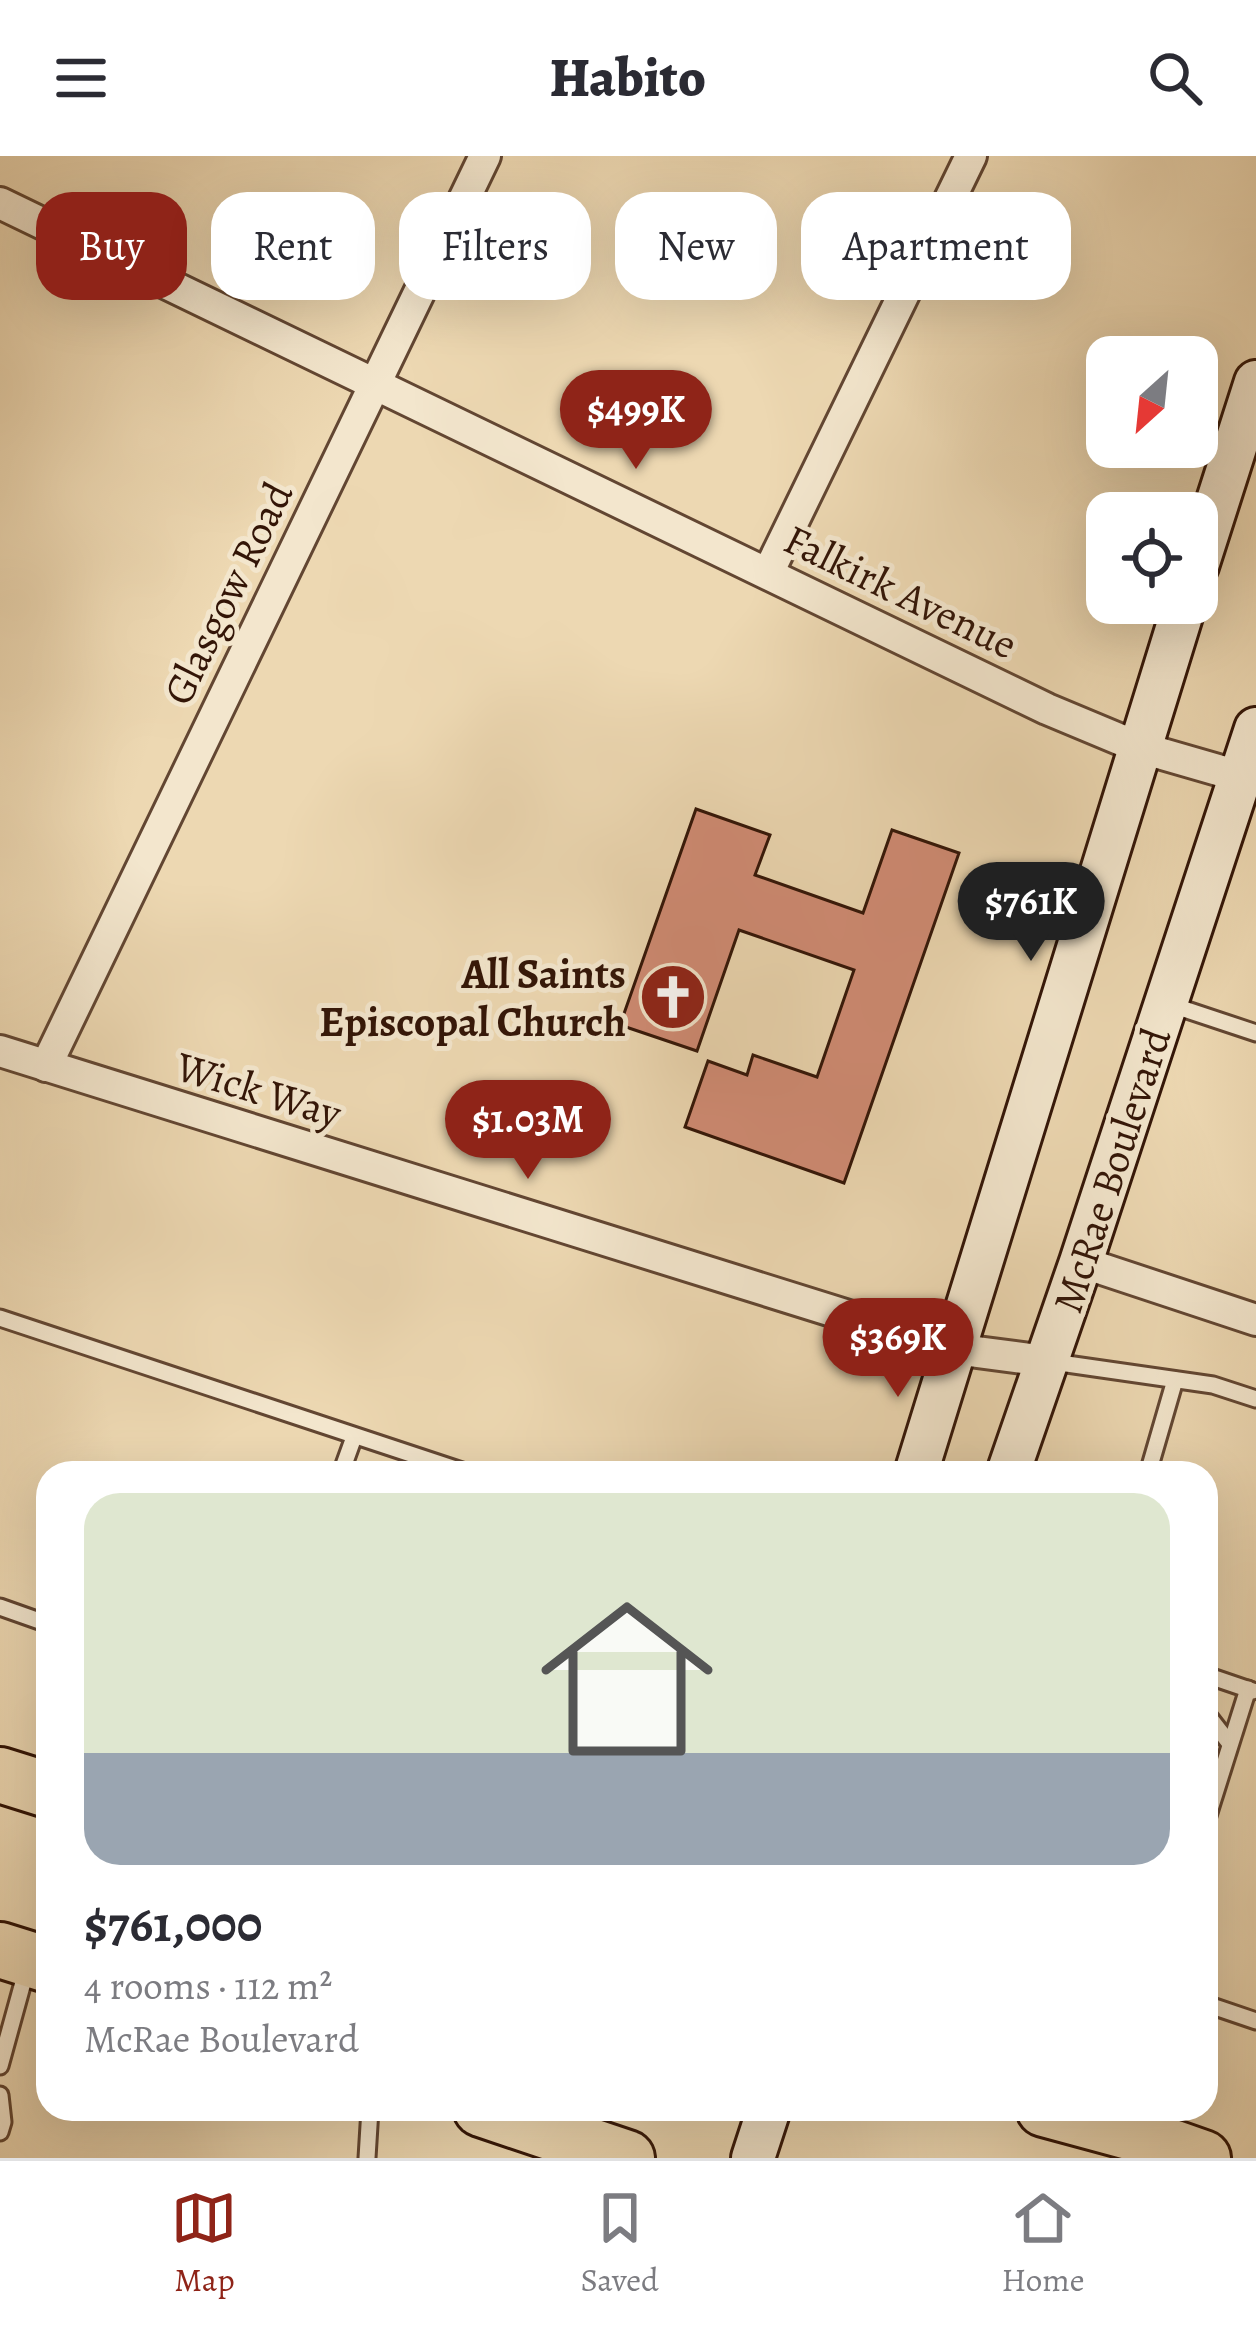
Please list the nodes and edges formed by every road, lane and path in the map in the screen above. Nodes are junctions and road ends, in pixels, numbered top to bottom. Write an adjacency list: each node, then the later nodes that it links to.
1 (485, 156): 4 (street, Glasgow Road)
2 (971, 156): 7 (street)
3 (0, 202): 4 (street, Falkirk Avenue)
4 (375, 382): 7 (street, Falkirk Avenue); 15 (street, Glasgow Road)
5 (1256, 382): 6 (main road)
6 (1218, 501)
7 (768, 572): 10 (street, Falkirk Avenue)
8 (1178, 624): 10 (main road)
9 (1256, 729): 11 (main road, McRae Boulevard)
10 (1138, 747): 11 (street, Falkirk Avenue); 19 (main road)
11 (1248, 778): 12 (main road, McRae Boulevard)
12 (1166, 1004): 13 (lane); 16 (main road, McRae Boulevard)
13 (1256, 1033)
14 (0, 1051): 15 (street, Wick Way)
15 (46, 1066): 19 (street, Wick Way)
16 (1081, 1262): 18 (street); 20 (main road, McRae Boulevard)
17 (0, 1318): 23 (lane)
18 (1256, 1320)
19 (954, 1349): 20 (street, Wick Way); 26 (main road)
20 (1046, 1361): 21 (lane); 27 (main road, McRae Boulevard)
21 (1175, 1379): 22 (lane); 28 (lane)
22 (1256, 1399)
23 (354, 1437): 24 (lane); 25 (lane)
24 (345, 1461)
25 (430, 1461)
26 (920, 1461)
27 (1012, 1461)
28 (1151, 1461)
29 (0, 1607): 30 (lane)
30 (36, 1620)
31 (1218, 1679): 32 (lane)
32 (1252, 1690): 34 (lane)
33 (1218, 1728): 34 (lane)
34 (1230, 1744): 36 (lane)
35 (0, 1775): 37 (highway)
36 (1218, 1783)
37 (36, 1786)
38 (26, 1958): 41 (lane)
39 (1218, 2008): 40 (lane)
40 (1256, 2021)
41 (0, 2066)
42 (0, 2095): 47 (lane)
43 (369, 2121): 49 (lane)
44 (512, 2121): 48 (highway)
45 (766, 2121): 50 (main road)
46 (1110, 2121): 51 (highway)
47 (0, 2132)
48 (594, 2153)
49 (367, 2158)
50 (754, 2158)
51 (1203, 2158)

